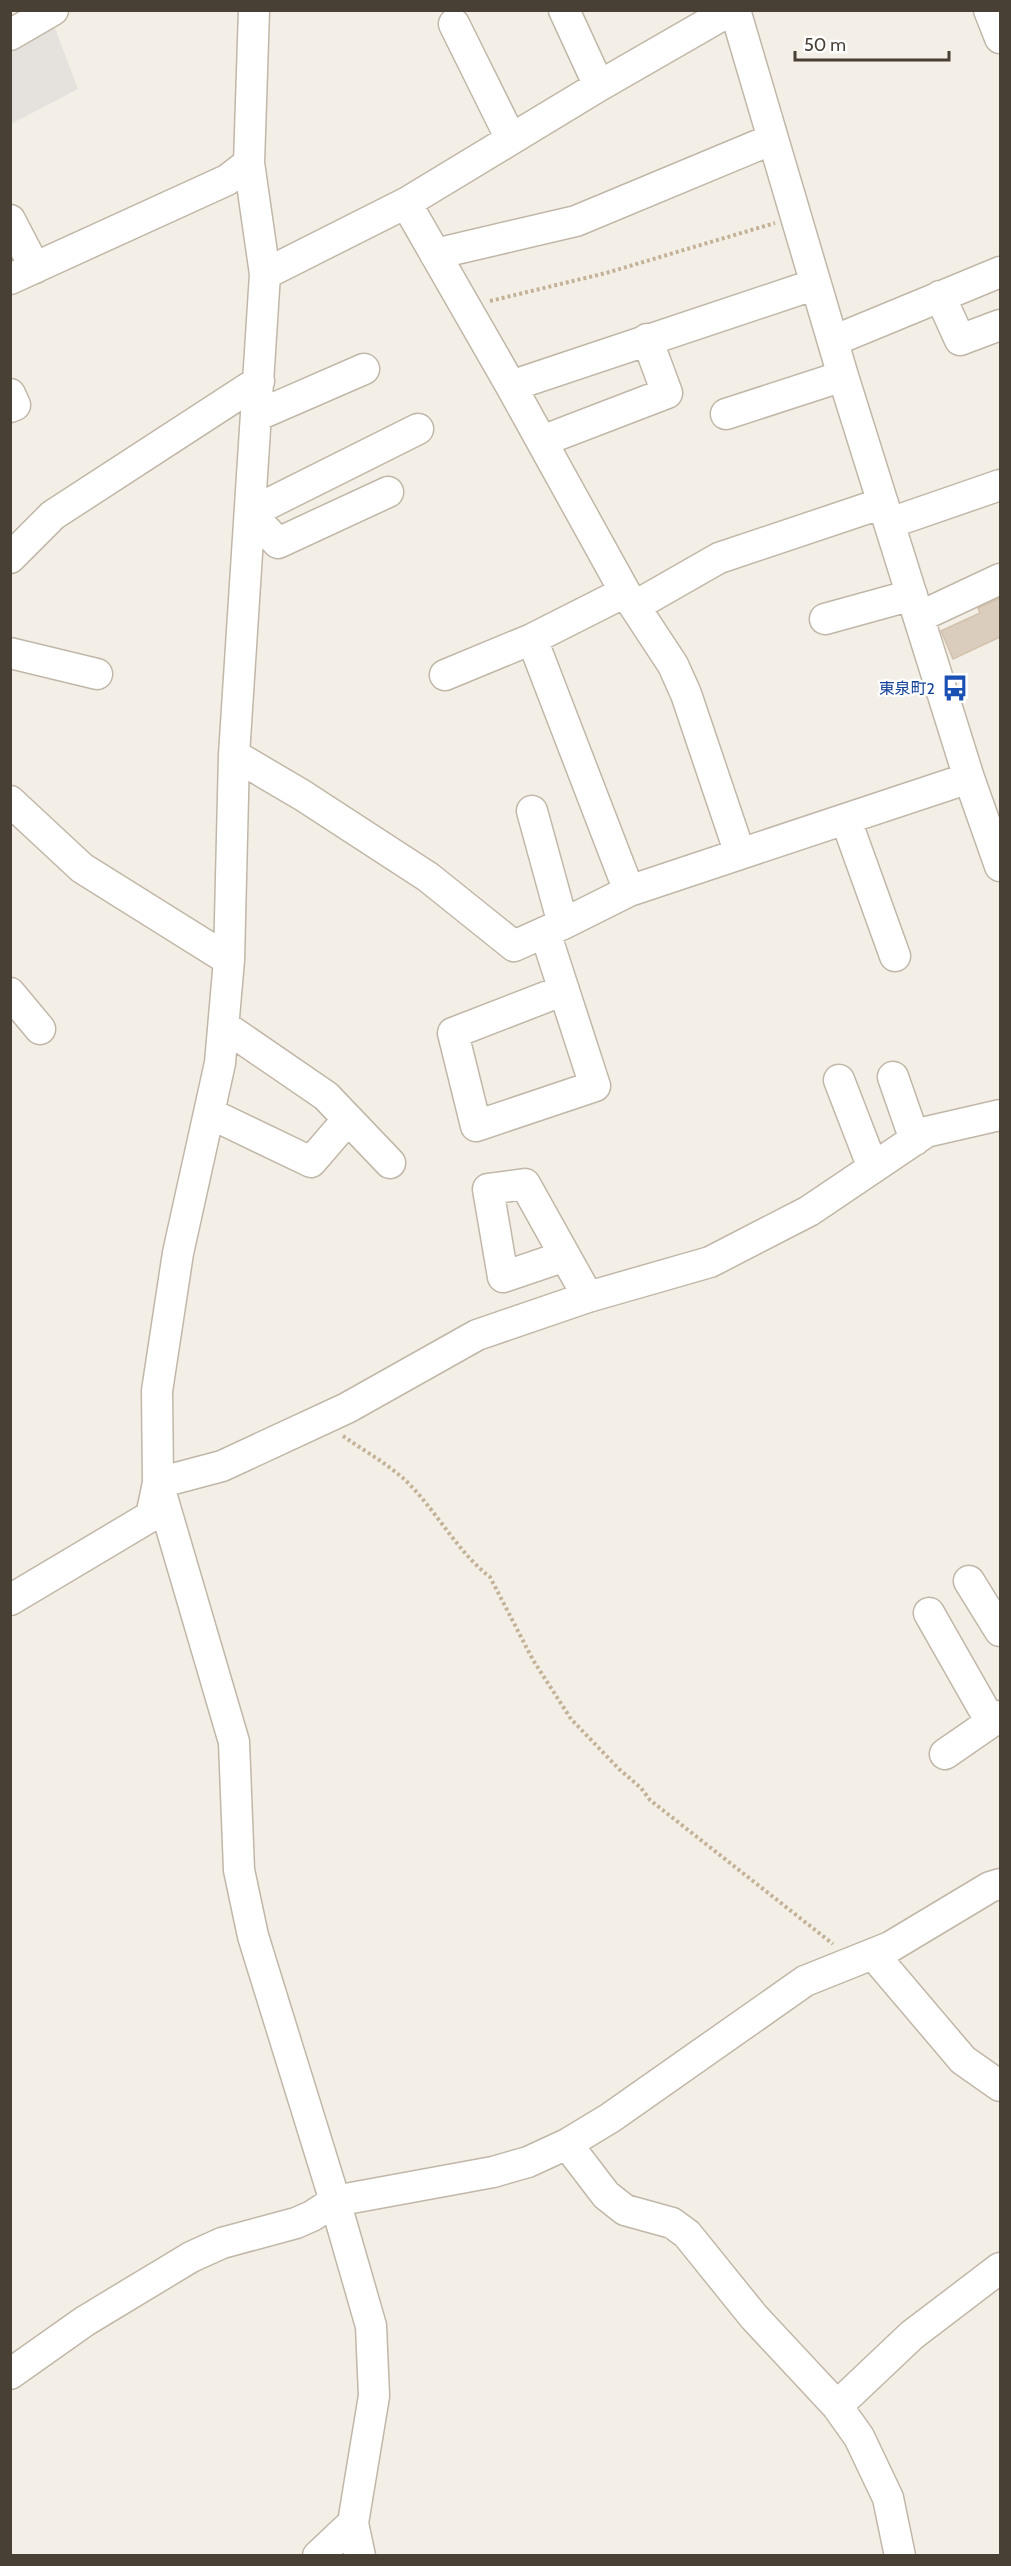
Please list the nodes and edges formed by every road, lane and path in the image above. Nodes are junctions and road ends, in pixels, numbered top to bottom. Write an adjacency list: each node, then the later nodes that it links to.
1 (53, 10): 7 (street)
2 (254, 10): 12 (street)
3 (564, 10): 9 (street)
4 (733, 10): 9 (street); 11 (street)
5 (989, 10): 8 (street)
6 (454, 24): 10 (street)
7 (10, 35)
8 (1000, 38)
9 (599, 86): 10 (street)
10 (511, 139): 13 (street)
11 (773, 139): 14 (street); 16 (street)
12 (249, 163): 18 (street); 19 (street)
13 (406, 203): 16 (street); 19 (street)
14 (796, 217): 20 (street); 22 (path)
15 (10, 220): 18 (street)
16 (435, 254): 22 (street)
17 (1000, 272): 21 (street)
18 (23, 273)
19 (265, 274): 28 (street)
20 (816, 284): 24 (street); 25 (street)
21 (940, 296): 23 (street); 25 (street)
22 (466, 307): 29 (street)
23 (1000, 325)
24 (647, 339): 29 (street); 35 (street)
25 (833, 341): 27 (street)
26 (364, 369): 33 (street)
27 (843, 376): 32 (street); 39 (street)
28 (259, 381): 33 (street); 40 (street)
29 (511, 386): 35 (street)
30 (10, 394): 31 (street)
31 (10, 407)
32 (726, 414)
33 (256, 416): 38 (street)
34 (418, 429): 38 (street)
35 (542, 441): 42 (street)
36 (1000, 485): 39 (street)
37 (388, 492): 38 (street)
38 (250, 513): 49 (street)
39 (887, 513): 42 (street); 43 (street)
40 (10, 558)
41 (1000, 579): 43 (street)
42 (630, 599): 45 (street); 54 (street)
43 (915, 606): 44 (street); 50 (street)
44 (825, 619)
45 (532, 639): 48 (street); 56 (street)
46 (10, 653): 47 (street)
47 (97, 674)
48 (445, 675)
49 (234, 756): 57 (street); 59 (street)
50 (969, 778): 53 (street); 55 (street)
51 (532, 811): 57 (street)
52 (17, 818): 59 (street)
53 (846, 820): 54 (street); 58 (street)
54 (740, 854): 56 (street)
55 (1000, 866)
56 (629, 891): 57 (street)
57 (554, 928): 60 (street)
58 (895, 956)
59 (229, 960): 62 (street)
60 (564, 990): 60 (street)
61 (10, 993): 63 (street)
62 (224, 1026): 66 (street); 68 (street)
63 (40, 1029)
64 (893, 1077): 69 (street)
65 (839, 1080): 71 (street)
66 (209, 1113): 68 (street); 75 (street)
67 (1000, 1115): 69 (street)
68 (348, 1119): 70 (street)
69 (915, 1140): 71 (street)
70 (390, 1163)
71 (873, 1168): 73 (street)
72 (565, 1256): 73 (street)
73 (588, 1297): 74 (street)
74 (321, 1419): 75 (street); 83 (path)
75 (158, 1483): 77 (street); 86 (street)
76 (969, 1581): 79 (street)
77 (10, 1600)
78 (929, 1613): 80 (street)
79 (1000, 1631)
80 (996, 1719): 81 (street)
81 (945, 1754)
82 (1000, 1884): 83 (street)
83 (864, 1958): 84 (street); 85 (street)
84 (1000, 2086)
85 (567, 2144): 86 (street); 89 (street)
86 (335, 2201): 88 (street); 90 (street)
87 (1000, 2268): 89 (street)
88 (10, 2374)
89 (837, 2406): 93 (street)
90 (353, 2523): 91 (street); 92 (street)
91 (318, 2556)
92 (360, 2556)
93 (900, 2556)

